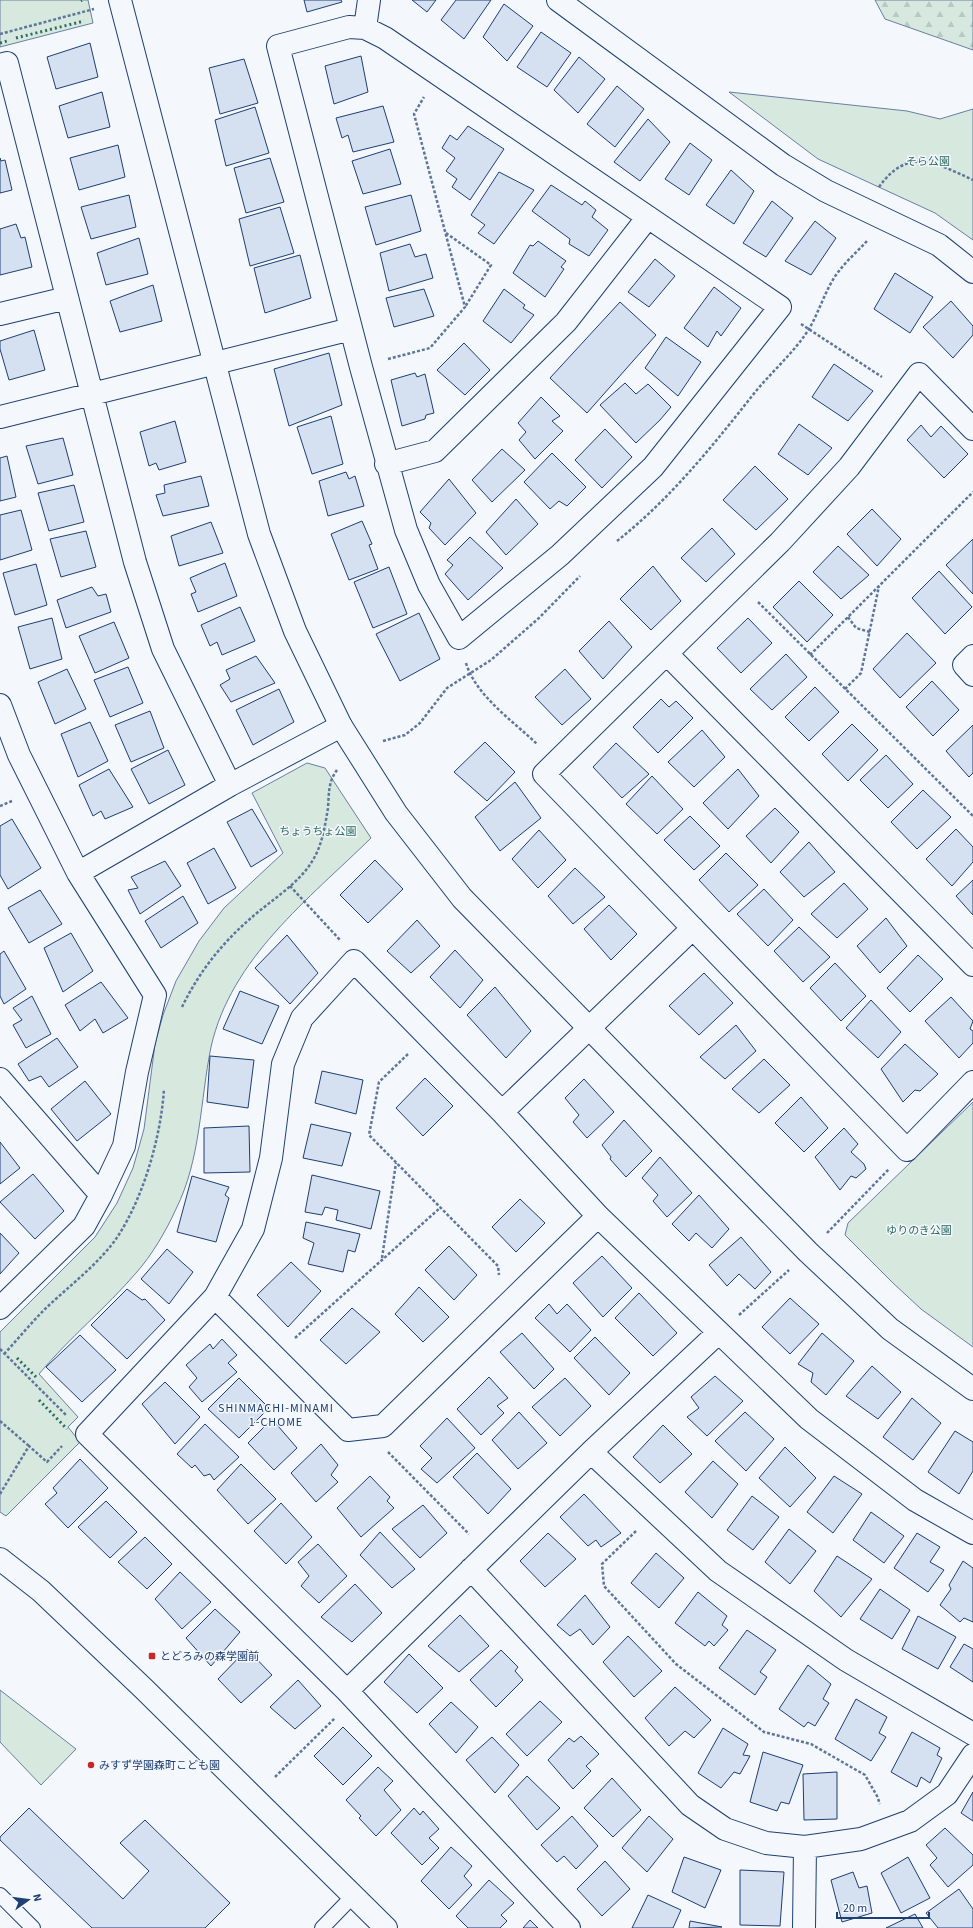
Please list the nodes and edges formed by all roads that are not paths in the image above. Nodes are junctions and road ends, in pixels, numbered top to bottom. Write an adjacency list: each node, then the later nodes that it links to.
1 (120, 0): 11 (street)
2 (369, 0): 4 (street)
3 (558, 0): 7 (street)
4 (365, 28): 6 (street); 10 (street)
5 (0, 65): 8 (street)
6 (648, 217): 15 (street); 15 (street)
7 (973, 272)
8 (67, 298): 9 (street); 12 (street)
9 (0, 314)
10 (351, 329): 11 (street); 15 (street)
11 (214, 364): 12 (street); 20 (street)
12 (92, 393): 13 (street); 21 (street)
13 (0, 417)
14 (973, 429): 16 (street)
15 (386, 464)
16 (668, 655): 23 (street); 24 (street)
17 (973, 656): 18 (street)
18 (973, 675)
19 (0, 705): 22 (street)
20 (341, 726): 21 (street); 25 (street)
21 (230, 786): 22 (street)
22 (78, 873): 29 (street)
23 (693, 928): 25 (street); 27 (street)
24 (973, 965)
25 (589, 1028): 28 (street); 34 (street)
26 (0, 1079): 29 (street)
27 (973, 1082)
28 (502, 1112): 30 (street); 31 (street)
29 (101, 1195): 32 (street)
30 (598, 1216): 31 (street); 33 (street)
31 (215, 1296): 39 (street)
32 (0, 1308)
33 (718, 1333): 35 (street); 36 (street)
34 (973, 1388)
35 (591, 1452): 38 (street); 40 (street)
36 (973, 1533)
37 (0, 1559): 44 (street)
38 (471, 1570): 39 (street); 42 (street)
39 (347, 1691): 48 (street)
40 (973, 1734)
41 (973, 1755): 42 (street)
42 (805, 1847): 49 (street)
43 (0, 1895): 45 (lane)
44 (354, 1895): 46 (lane); 47 (street)
45 (33, 1928)
46 (322, 1928)
47 (386, 1928)
48 (569, 1928)
49 (804, 1928)

